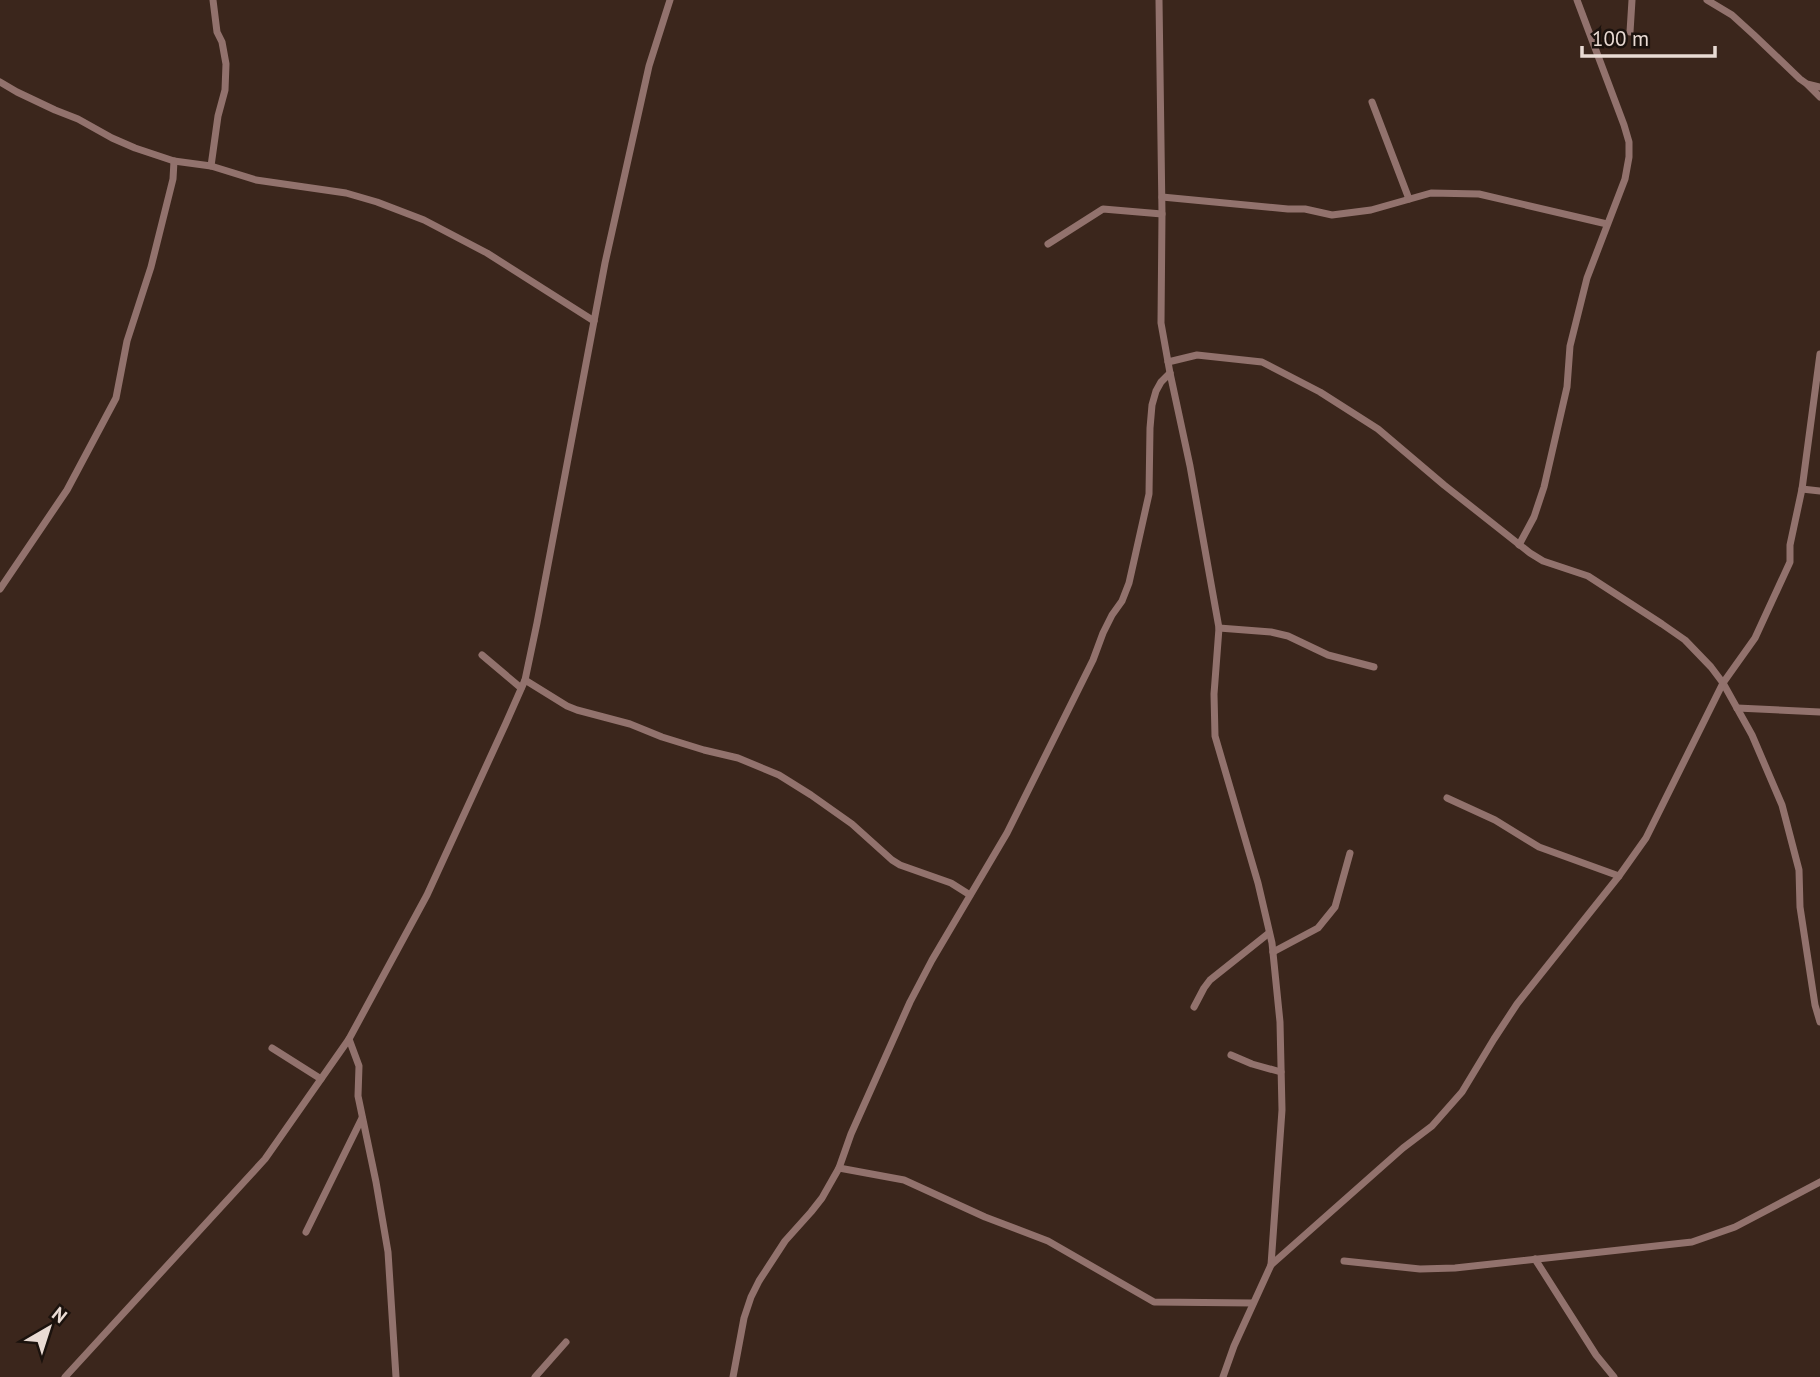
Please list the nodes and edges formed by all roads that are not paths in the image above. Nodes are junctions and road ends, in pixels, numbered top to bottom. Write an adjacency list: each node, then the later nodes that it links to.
1 (212, 0): 14 (street)
2 (670, 0): 20 (street)
3 (1159, 0): 15 (street)
4 (1577, 0): 18 (street)
5 (1632, 0): 7 (street)
6 (1707, 0): 9 (street)
7 (1630, 32)
8 (0, 82): 13 (street)
9 (1807, 84): 10 (street); 11 (street)
10 (1820, 88)
11 (1820, 97)
12 (1372, 102): 16 (street)
13 (174, 160): 14 (street); 27 (street)
14 (211, 166): 20 (street)
15 (1162, 197): 16 (street); 17 (street)
16 (1409, 199): 18 (street)
17 (1162, 214): 19 (street); 22 (street)
18 (1607, 224): 26 (street)
19 (1048, 244)
20 (594, 321): 31 (street)
21 (1820, 354): 24 (street)
22 (1168, 362): 23 (street); 26 (street)
23 (1170, 373): 28 (street); 39 (street)
24 (1802, 489): 25 (street); 32 (street)
25 (1820, 491)
26 (1520, 545): 32 (street)
27 (0, 589)
28 (1219, 628): 30 (street); 40 (street)
29 (482, 655): 33 (street)
30 (1374, 667)
31 (525, 680): 33 (street); 39 (street)
32 (1723, 683): 34 (street); 38 (street)
33 (521, 688): 44 (street)
34 (1737, 708): 35 (street); 43 (street)
35 (1820, 712)
36 (1447, 798): 38 (street)
37 (1350, 853): 41 (street)
38 (1619, 876): 55 (street)
39 (971, 895): 50 (street)
40 (1269, 933): 41 (street); 42 (street)
41 (1273, 952): 47 (street)
42 (1194, 1007)
43 (1820, 1022)
44 (349, 1040): 48 (street); 49 (street)
45 (272, 1048): 48 (street)
46 (1231, 1055): 47 (street)
47 (1281, 1072): 55 (street)
48 (321, 1079): 58 (street)
49 (363, 1117): 52 (street); 59 (street)
50 (839, 1168): 56 (street); 61 (street)
51 (1820, 1182): 53 (street)
52 (306, 1232)
53 (1535, 1259): 54 (street); 63 (street)
54 (1344, 1261)
55 (1271, 1265): 56 (street)
56 (1254, 1303): 62 (street)
57 (566, 1342): 60 (street)
58 (65, 1377)
59 (396, 1377)
60 (536, 1377)
61 (733, 1377)
62 (1223, 1377)
63 (1614, 1377)

